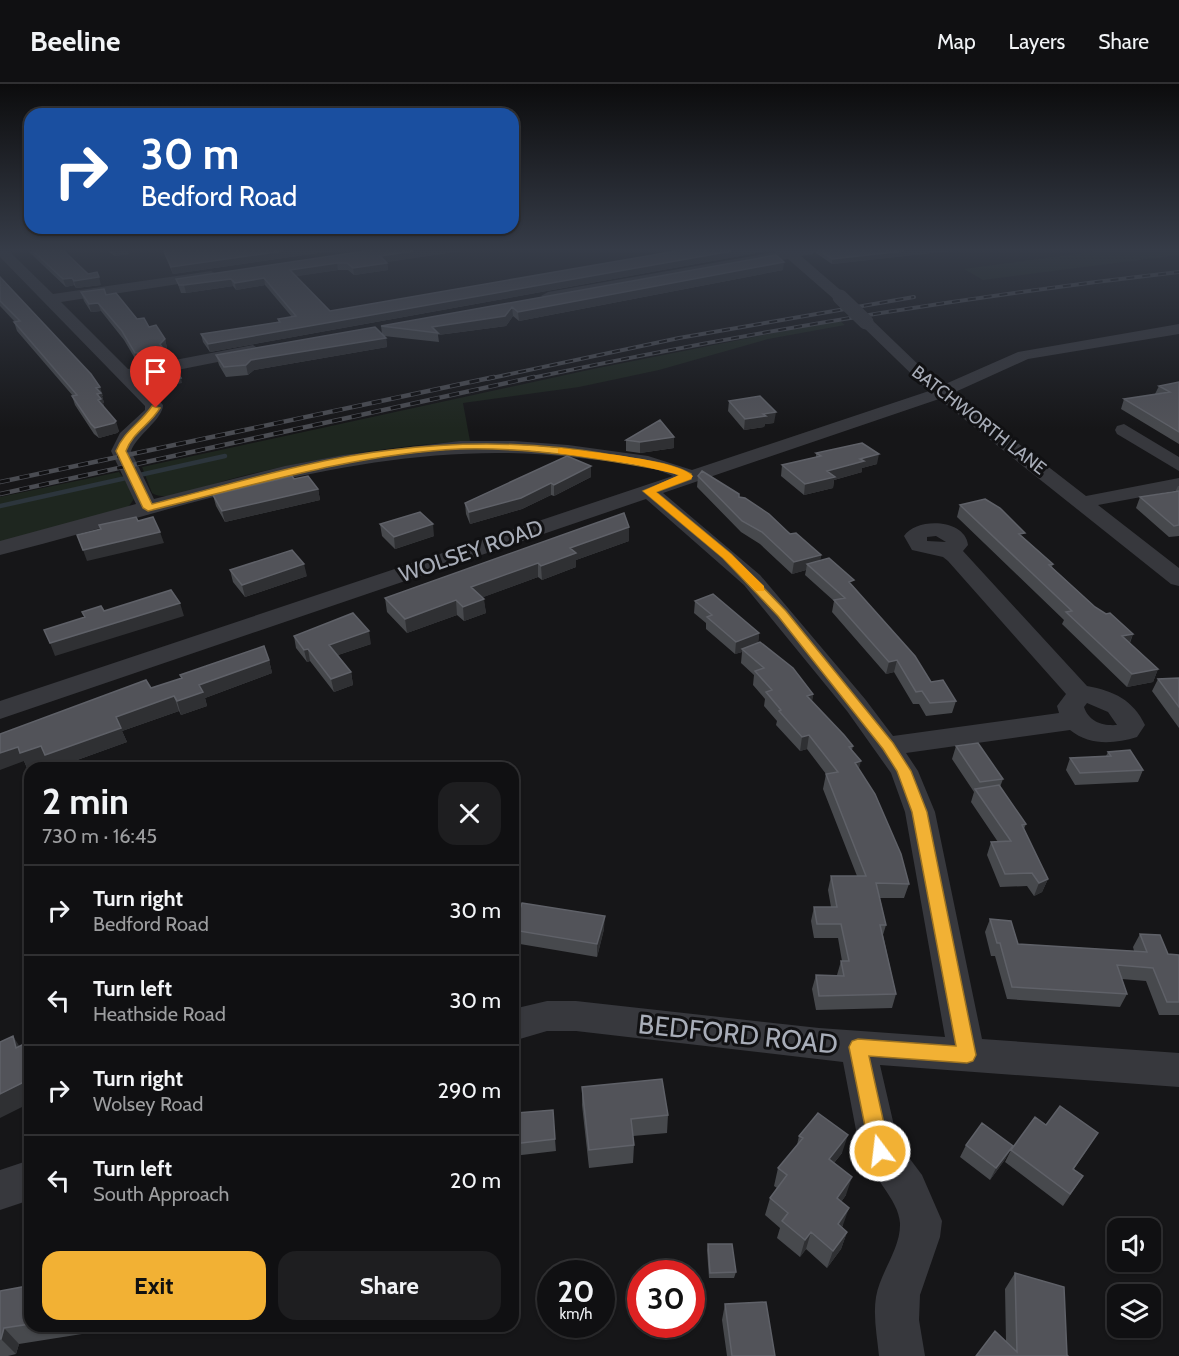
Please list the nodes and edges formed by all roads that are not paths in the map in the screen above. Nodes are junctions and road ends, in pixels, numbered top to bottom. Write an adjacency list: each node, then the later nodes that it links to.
1 (63, 310): 5 (street)
2 (854, 310): 6 (street, BATCHWORTH LANE, bridge)
3 (1179, 329): 6 (street, WOLSEY ROAD)
4 (272, 347): 5 (street)
5 (125, 375): 13 (street)
6 (942, 392): 9 (street, WOLSEY ROAD); 12 (street, BATCHWORTH LANE)
7 (1124, 430): 8 (street)
8 (1179, 465)
9 (688, 476): 11 (street, WOLSEY ROAD); 13 (street)
10 (1179, 484): 12 (street)
11 (649, 491): 17 (street, WOLSEY ROAD); 18 (street)
12 (1084, 502): 16 (street, BATCHWORTH LANE)
13 (148, 508): 14 (street)
14 (0, 548)
15 (948, 551): 18 (street)
16 (1179, 579)
17 (0, 710)
18 (888, 746): 21 (street)
19 (519, 1024): 20 (street, BEDFORD ROAD)
20 (858, 1047): 21 (street, BEDFORD ROAD); 25 (street)
21 (967, 1055): 22 (street, BEDFORD ROAD)
22 (1179, 1070)
23 (24, 1182): 24 (street)
24 (0, 1190)
25 (902, 1356)

